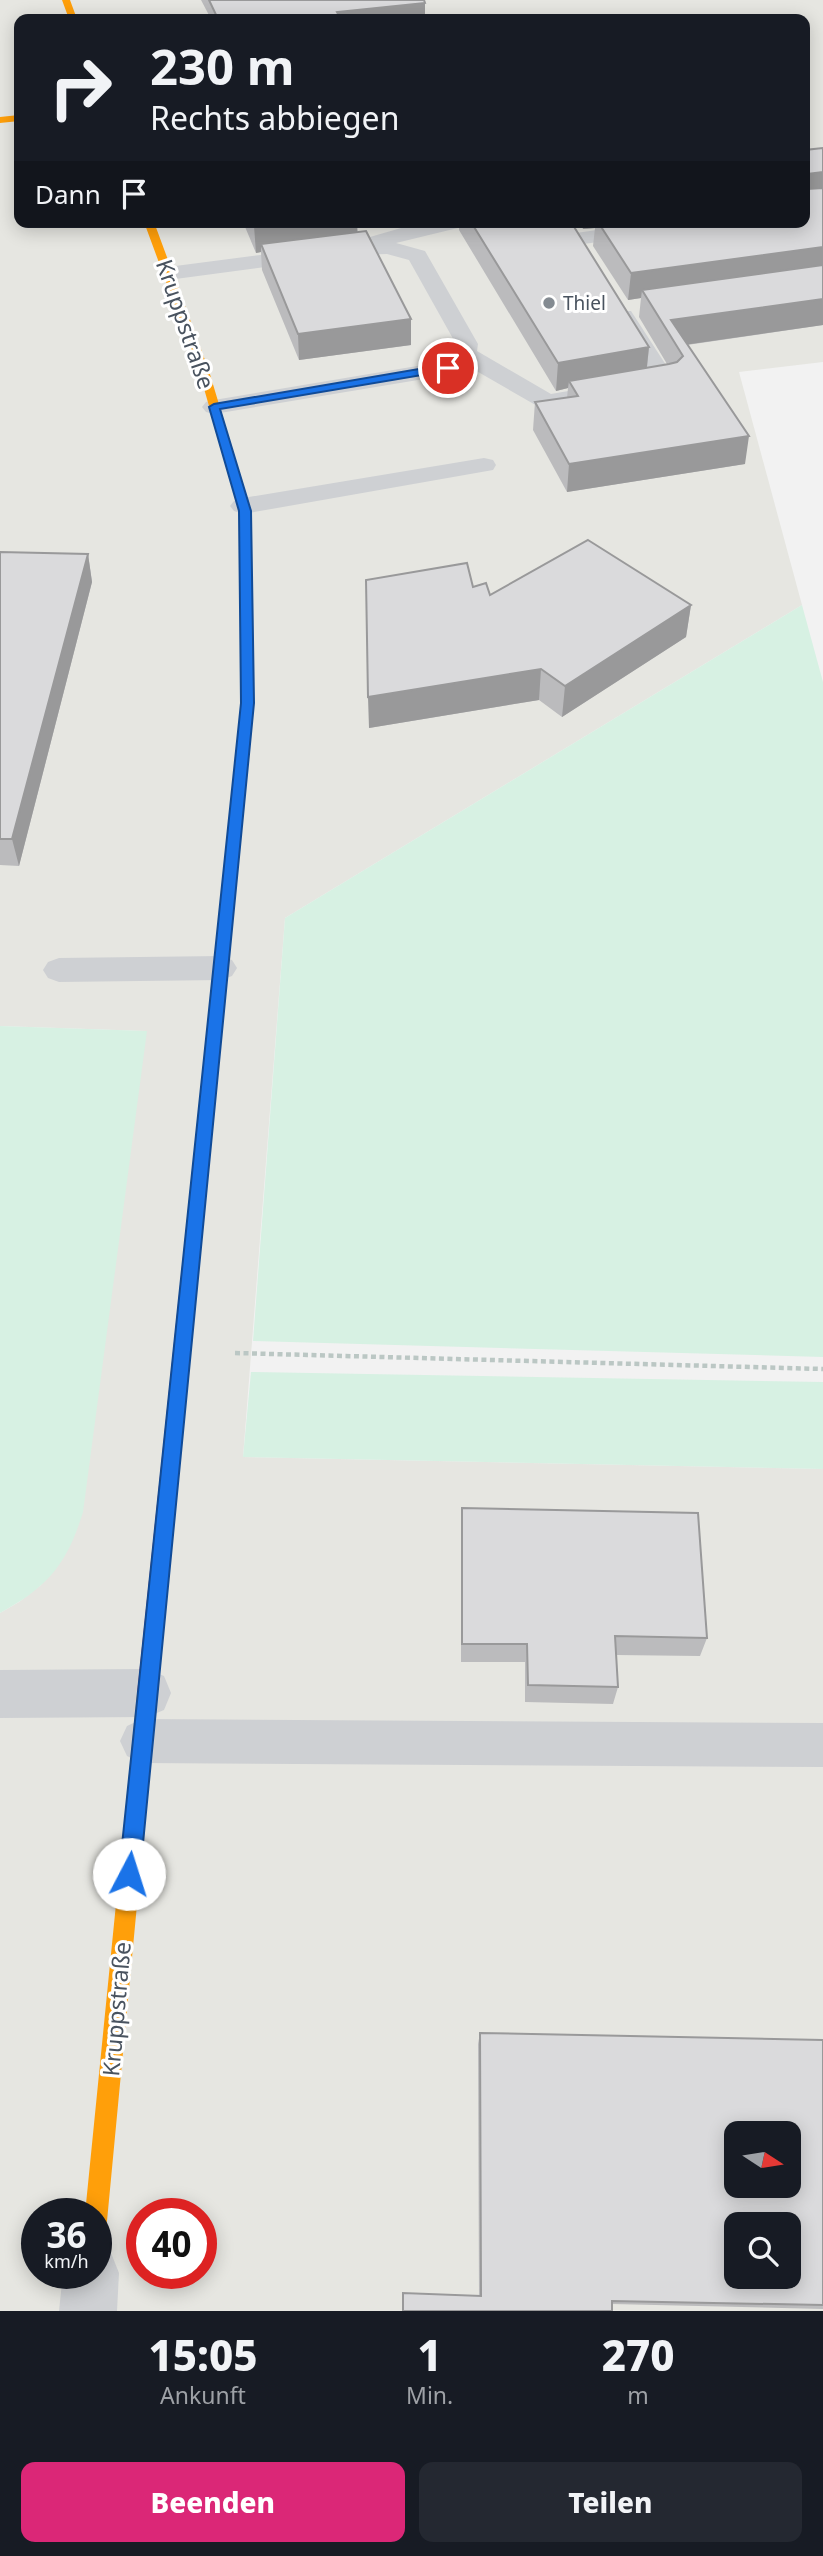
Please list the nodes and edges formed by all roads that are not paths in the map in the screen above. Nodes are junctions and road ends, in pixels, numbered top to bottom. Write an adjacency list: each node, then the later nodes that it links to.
1 (151, 228): 7 (street, Kruppstraße)
2 (425, 228): 5 (lane)
3 (602, 228): 4 (lane)
4 (570, 230): 6 (lane)
5 (355, 249): 7 (lane); 9 (lane)
6 (590, 263)
7 (168, 273): 10 (street, Kruppstraße)
8 (646, 307): 9 (lane)
9 (465, 354): 10 (lane)
10 (214, 407): 12 (street, Kruppstraße)
11 (484, 465): 12 (lane)
12 (243, 506): 13 (street, Kruppstraße)
13 (221, 968): 14 (lane); 15 (street, Kruppstraße)
14 (59, 970)
15 (147, 1693): 16 (street); 17 (street, Kruppstraße)
16 (0, 1694)
17 (142, 1741): 18 (lane); 19 (street, Kruppstraße)
18 (823, 1745)
19 (98, 2198)
20 (90, 2289): 21 (street)
21 (88, 2311)

